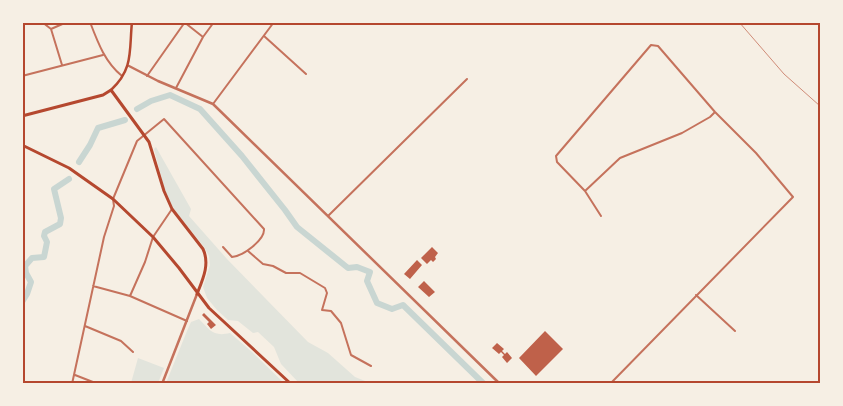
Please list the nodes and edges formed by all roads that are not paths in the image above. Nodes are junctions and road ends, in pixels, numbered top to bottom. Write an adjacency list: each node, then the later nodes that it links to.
1 (42, 22): 8 (street)
2 (67, 22): 8 (street)
3 (90, 22): 11 (street)
4 (132, 22): 13 (main road)
5 (214, 22): 10 (street)
6 (274, 22): 9 (street)
7 (185, 23): 10 (street); 17 (street)
8 (51, 29): 12 (street)
9 (264, 36): 14 (street); 21 (street)
10 (203, 37): 19 (street)
11 (103, 55): 12 (street); 16 (street)
12 (62, 65): 15 (street)
13 (129, 66): 16 (main road); 17 (street)
14 (306, 74)
15 (22, 76)
16 (122, 76): 20 (main road)
17 (147, 76): 19 (street)
18 (467, 79): 29 (street)
19 (176, 88): 21 (street)
20 (111, 90): 23 (main road); 24 (main road)
21 (213, 104): 29 (street)
22 (715, 112): 26 (street); 26 (street); 36 (street)
23 (22, 116)
24 (144, 135): 27 (street); 28 (main road); 33 (street)
25 (22, 145): 27 (main road)
26 (585, 191): 30 (street)
27 (113, 200): 31 (main road); 34 (street)
28 (172, 209): 31 (street); 35 (main road)
29 (328, 216): 48 (street)
30 (602, 216)
31 (152, 237): 35 (main road); 37 (street)
32 (223, 247): 33 (street)
33 (248, 251): 42 (street)
34 (93, 286): 37 (street); 39 (street)
35 (197, 294): 38 (street); 47 (main road)
36 (696, 295): 40 (street); 49 (street)
37 (130, 296): 38 (street)
38 (187, 320): 46 (street)
39 (85, 326): 41 (street); 43 (street)
40 (735, 331)
41 (132, 352)
42 (371, 366)
43 (75, 375): 44 (street); 45 (street)
44 (72, 384)
45 (98, 384)
46 (162, 384)
47 (291, 384)
48 (500, 384)
49 (610, 384)

